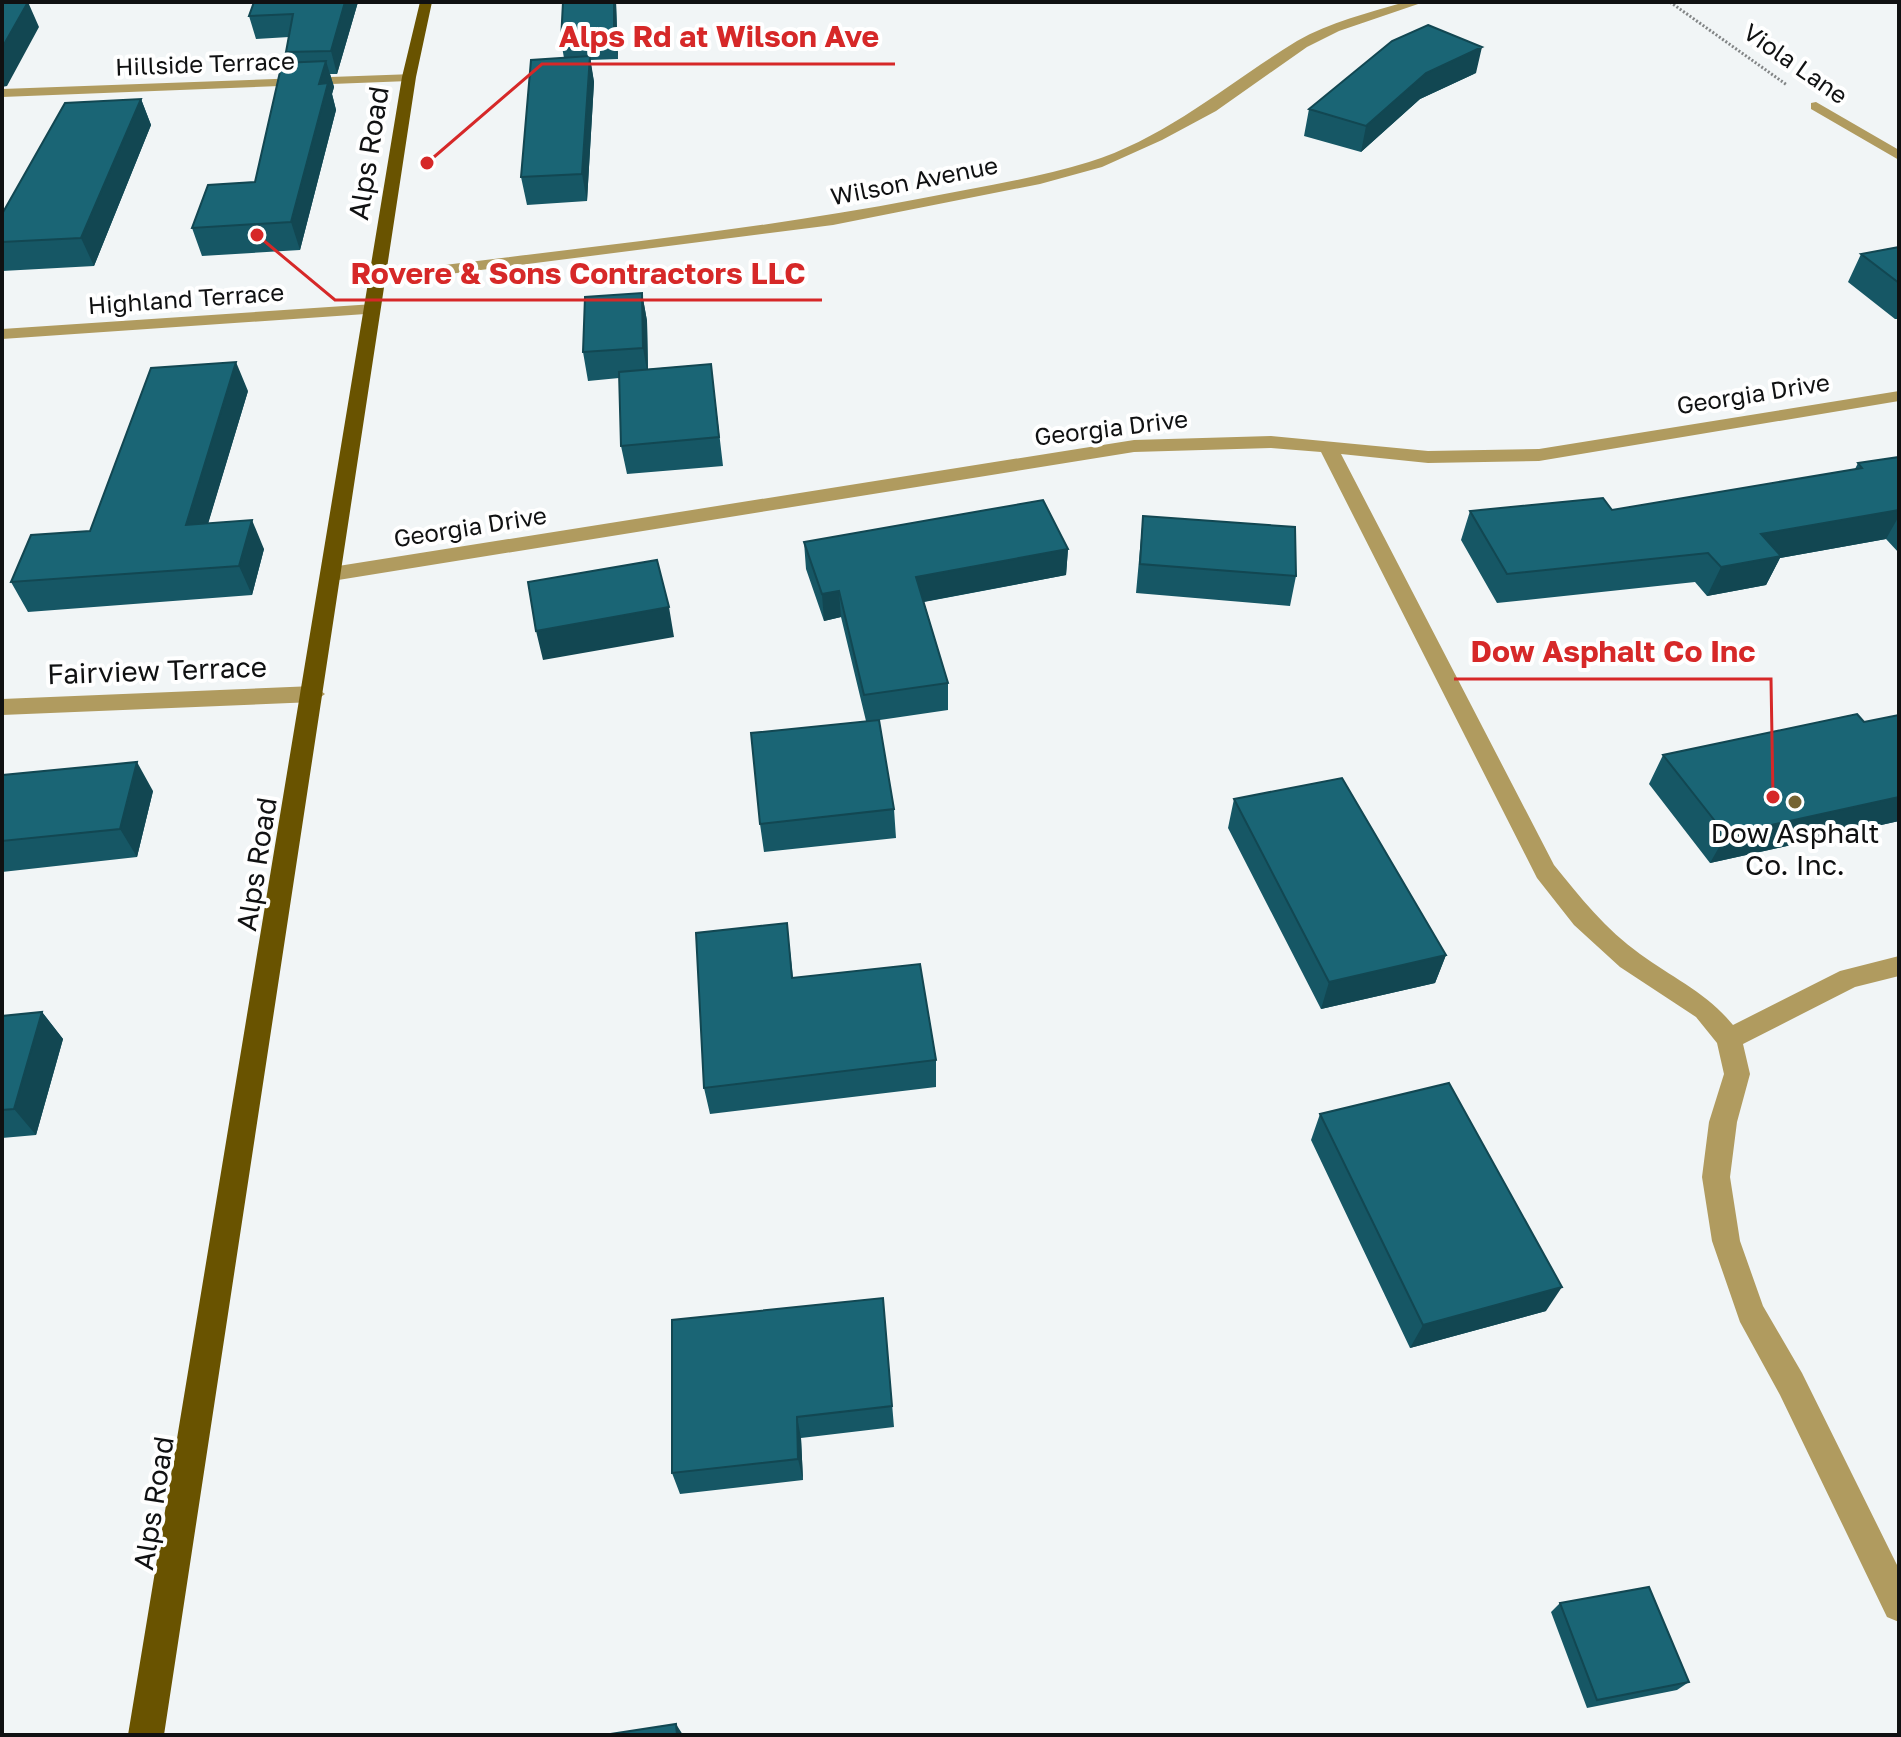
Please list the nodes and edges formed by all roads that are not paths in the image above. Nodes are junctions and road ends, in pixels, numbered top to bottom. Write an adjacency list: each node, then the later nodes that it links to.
1 (426, 2): 3 (main road, Alps Road)
2 (1418, 2): 7 (street, Wilson Avenue)
3 (409, 77): 4 (street, Hillside Terrace); 7 (main road, Alps Road)
4 (2, 93)
5 (1816, 106): 6 (street, Viola Lane)
6 (1899, 156)
7 (379, 278): 8 (main road, Alps Road)
8 (374, 309): 9 (street, Highland Terrace); 12 (main road, Alps Road)
9 (2, 334)
10 (1899, 396): 11 (street, Georgia Drive)
11 (1327, 446): 12 (street, Georgia Drive); 16 (street)
12 (332, 574): 13 (main road, Alps Road)
13 (314, 694): 14 (street, Fairview Terrace); 18 (main road, Alps Road)
14 (2, 707)
15 (1899, 966): 16 (street)
16 (1729, 1039): 17 (street)
17 (1899, 1605)
18 (146, 1735)

